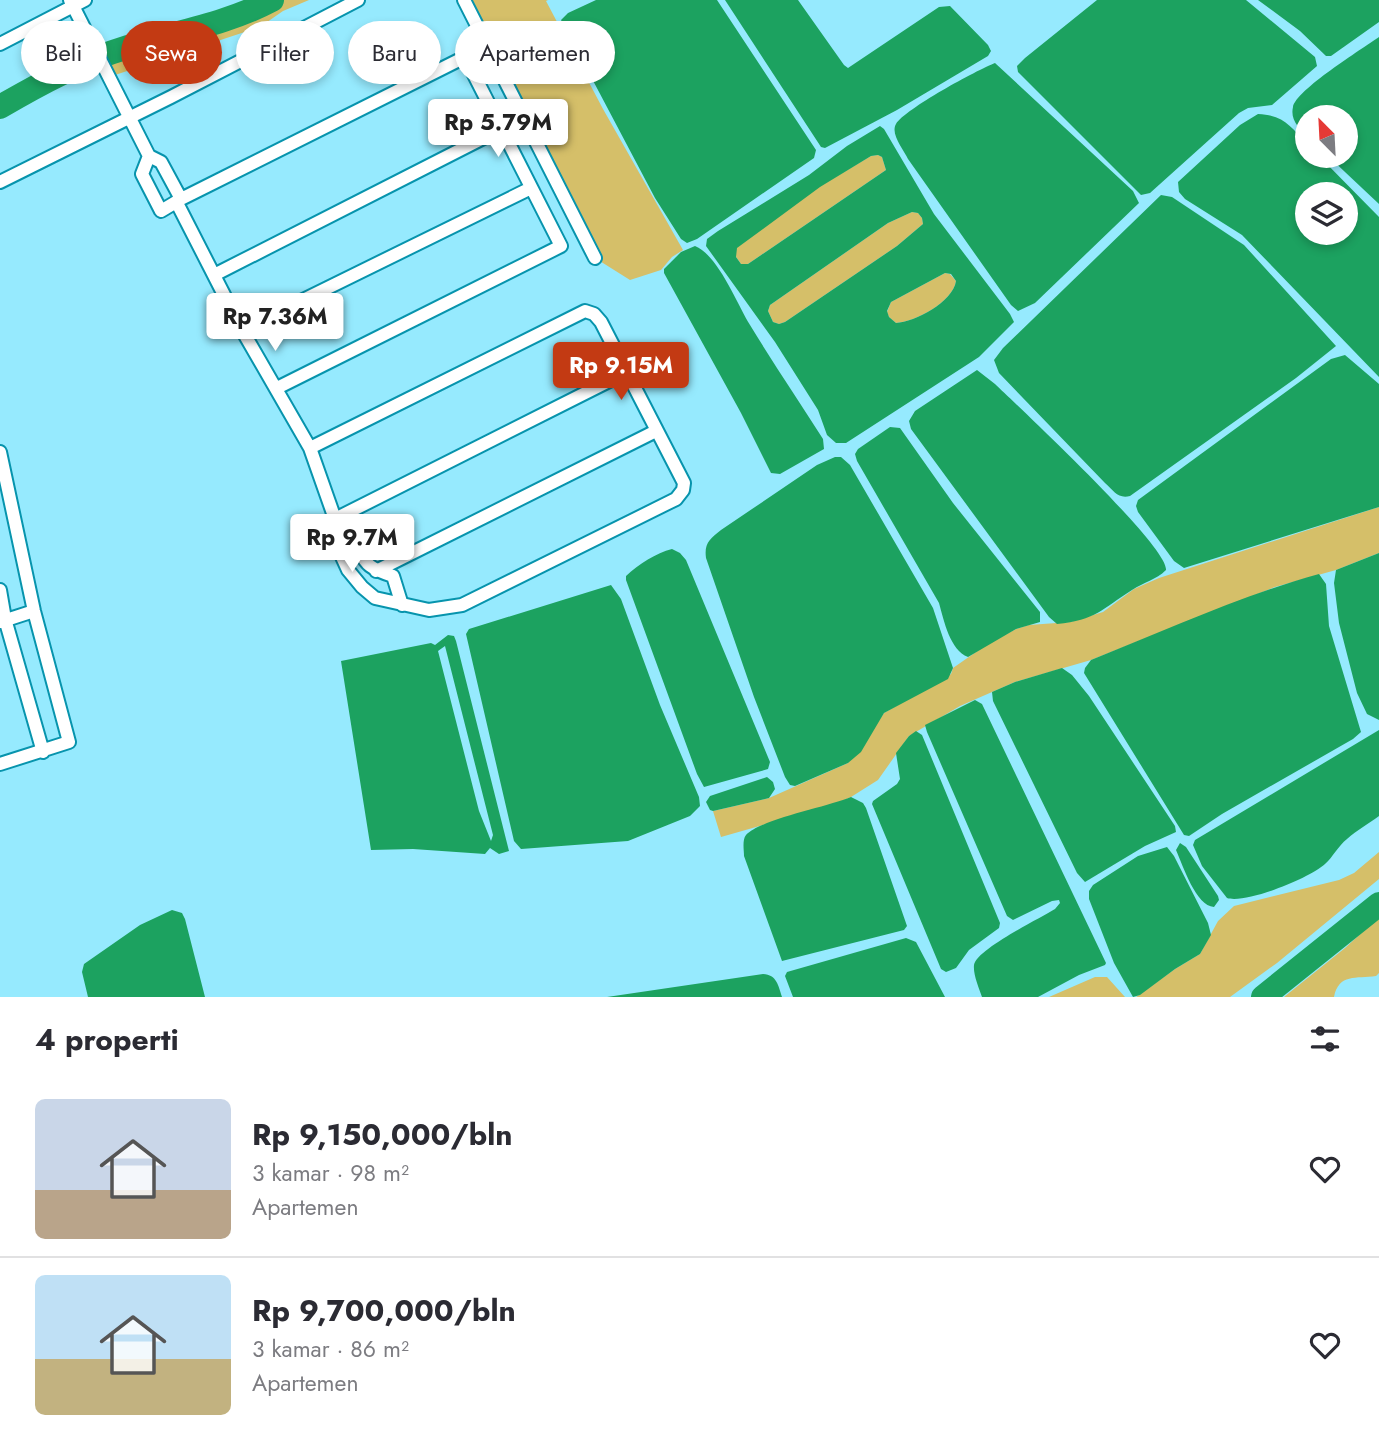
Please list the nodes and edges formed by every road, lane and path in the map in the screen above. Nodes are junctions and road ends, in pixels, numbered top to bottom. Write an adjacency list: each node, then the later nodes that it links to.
1 (358, 0): 5 (street)
2 (464, 0): 11 (street)
3 (76, 2): 4 (street); 5 (street)
4 (0, 44)
5 (130, 117): 7 (street); 8 (street)
6 (501, 129): 9 (street); 10 (street); 12 (street)
7 (149, 156): 10 (street); 10 (street)
8 (0, 182)
9 (531, 188): 13 (street); 15 (street)
10 (179, 201): 12 (street)
11 (595, 258)
12 (215, 275): 13 (street)
13 (242, 330): 15 (street)
14 (625, 373): 16 (street); 17 (street); 19 (street)
15 (277, 388): 17 (street)
16 (656, 431): 20 (street); 22 (street)
17 (310, 448): 19 (street)
18 (0, 452): 23 (street)
19 (335, 519): 20 (street); 22 (street)
20 (376, 571): 22 (street)
21 (0, 590): 24 (street)
22 (402, 605)
23 (34, 611): 24 (street); 25 (street)
24 (2, 621): 25 (street)
25 (43, 752): 26 (street)
26 (0, 764)

